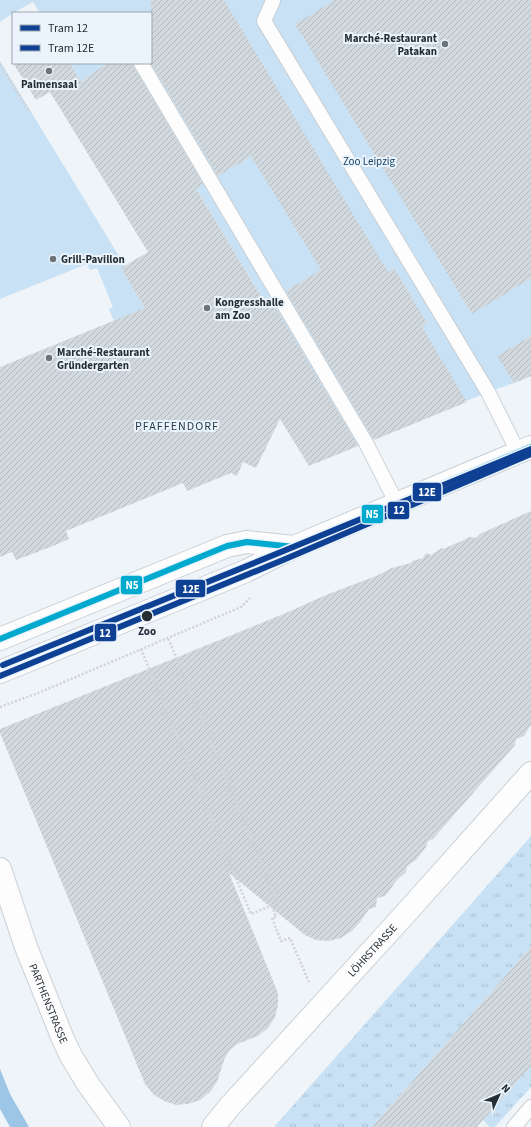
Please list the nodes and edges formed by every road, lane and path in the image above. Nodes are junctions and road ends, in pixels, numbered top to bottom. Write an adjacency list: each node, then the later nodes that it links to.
1 (273, 0): 5 (lane)
2 (0, 64): 4 (path)
3 (142, 64): 6 (lane)
4 (29, 111)
5 (524, 449): 6 (main road)
6 (397, 504): 7 (main road)
7 (294, 547): 10 (main road); 12 (main road)
8 (256, 594): 9 (path)
9 (168, 638): 11 (path); 16 (path)
10 (0, 639)
11 (141, 649): 13 (path); 16 (path)
12 (0, 672)
13 (0, 707)
14 (531, 773): 17 (main road, LÖHRSTRASSE)
15 (0, 869): 19 (main road, PARTHENSTRASSE)
16 (272, 906): 17 (path)
17 (320, 1008): 20 (main road, LÖHRSTRASSE)
18 (531, 1107): 21 (lane)
19 (119, 1127)
20 (213, 1127)
21 (514, 1127)

